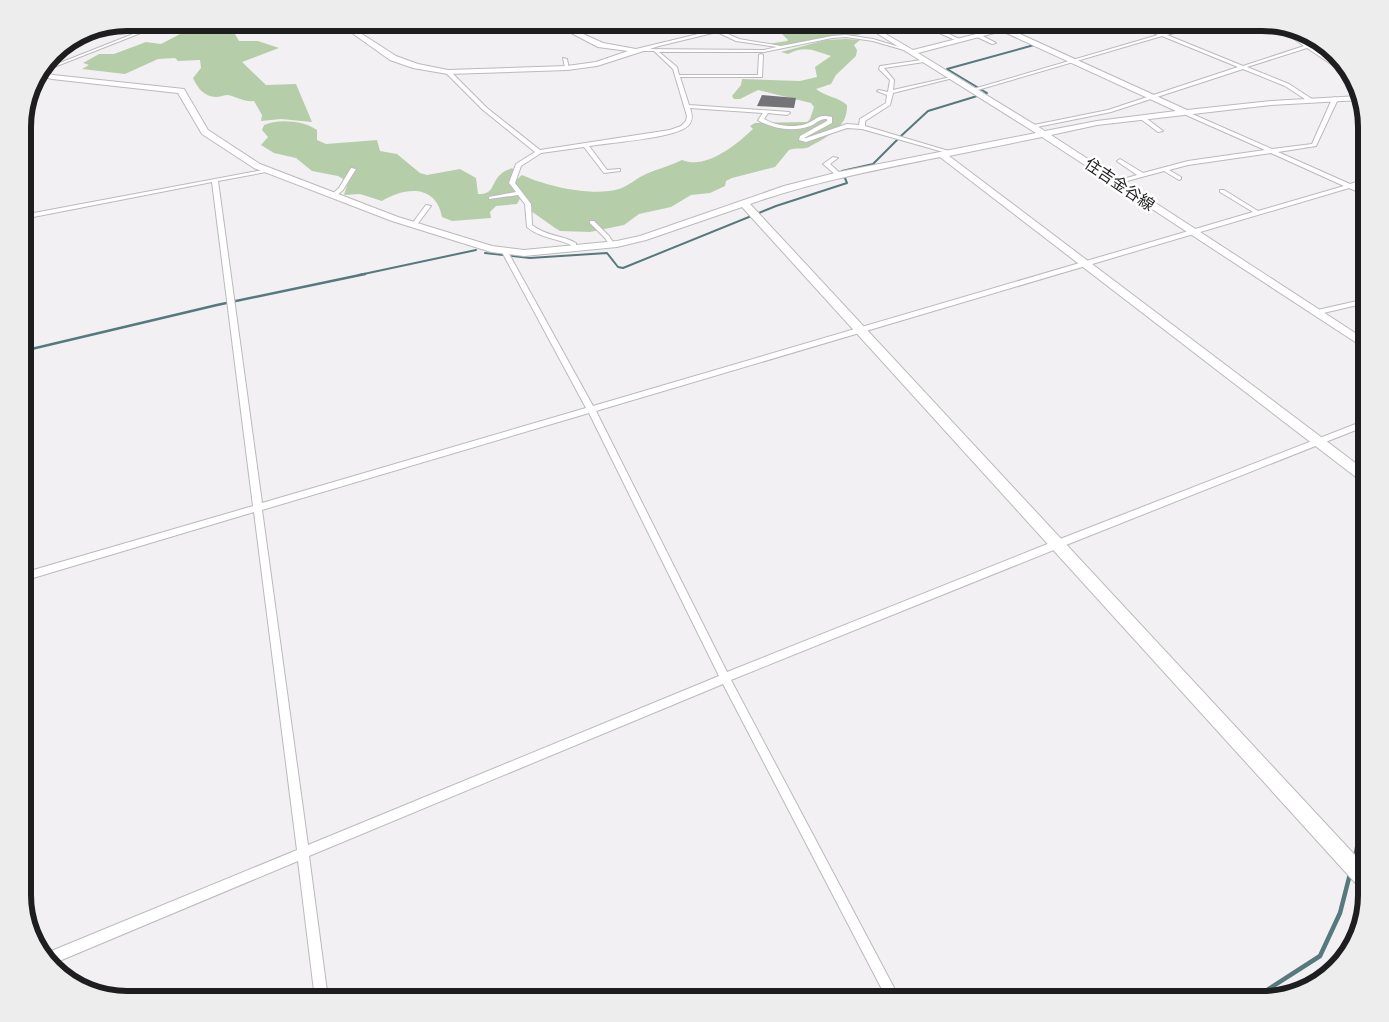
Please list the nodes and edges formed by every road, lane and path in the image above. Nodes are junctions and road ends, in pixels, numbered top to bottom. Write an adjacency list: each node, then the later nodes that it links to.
1 (142, 31): 29 (street)
2 (354, 31): 32 (street)
3 (573, 31): 21 (street)
4 (713, 31): 21 (street)
5 (719, 31): 16 (street)
6 (875, 31): 23 (street, 住吉金谷線)
7 (937, 31): 17 (street)
8 (977, 31): 13 (street)
9 (994, 31): 13 (street)
10 (1007, 31): 27 (street)
11 (1153, 31): 14 (street)
12 (1175, 31): 14 (street)
13 (980, 34): 17 (street); 18 (street)
14 (1162, 35): 27 (street); 30 (street)
15 (1293, 36): 20 (street)
16 (822, 40): 22 (street); 23 (street)
17 (958, 40): 23 (street)
18 (994, 44)
19 (1311, 45): 20 (street)
20 (1308, 46): 28 (street); 30 (street)
21 (639, 50): 22 (street); 31 (street)
22 (656, 50): 34 (street)
23 (907, 51): 26 (street, 住吉金谷線)
24 (761, 55): 34 (street)
25 (565, 59): 31 (street)
26 (922, 60): 35 (street, 住吉金谷線); 38 (street)
27 (1072, 61): 37 (street); 39 (street)
28 (1332, 62)
29 (53, 67)
30 (1242, 67): 39 (street); 42 (street)
31 (567, 68): 32 (street)
32 (448, 72): 58 (street)
33 (47, 75): 64 (street)
34 (677, 76): 44 (street)
35 (951, 78): 37 (street, 住吉金谷線); 38 (street)
36 (878, 91): 38 (street)
37 (978, 91): 52 (street, 住吉金谷線)
38 (891, 93): 45 (street)
39 (1150, 97): 47 (street); 49 (street)
40 (1353, 98): 41 (street)
41 (1335, 99): 42 (street); 57 (street)
42 (1310, 100): 49 (street)
43 (869, 105): 45 (street)
44 (687, 106): 46 (street); 56 (street)
45 (881, 109): 53 (street)
46 (767, 111): 48 (street); 53 (street)
47 (1108, 111): 51 (street); 52 (street)
48 (786, 113)
49 (1188, 114): 50 (street); 57 (street)
50 (1144, 119): 51 (street); 54 (street)
51 (1110, 123): 55 (street)
52 (1032, 126): 55 (street, 住吉金谷線)
53 (862, 127): 59 (street)
54 (1160, 131)
55 (1044, 134): 59 (street); 70 (street, 住吉金谷線)
56 (586, 145): 58 (street); 65 (street)
57 (1270, 151): 63 (street); 72 (street)
58 (539, 152): 75 (street)
59 (945, 153): 66 (street); 88 (street)
60 (835, 158): 66 (street)
61 (1120, 161): 67 (street)
62 (353, 168): 76 (street)
63 (1164, 169): 67 (street); 68 (street)
64 (266, 170): 69 (street); 76 (street)
65 (618, 170)
66 (841, 174): 78 (street)
67 (1142, 175): 70 (street)
68 (1178, 178)
69 (215, 180): 81 (street); 97 (street)
70 (1116, 182): 84 (street, 住吉金谷線)
71 (1358, 184): 72 (street)
72 (1351, 186): 73 (street); 80 (street)
73 (1358, 189)
74 (1222, 190): 80 (street)
75 (520, 193): 77 (street); 86 (street)
76 (332, 196): 83 (street)
77 (491, 198)
78 (743, 202): 85 (street); 91 (street)
79 (428, 206): 83 (street)
80 (1258, 213): 84 (street)
81 (31, 215)
82 (592, 222): 85 (street)
83 (414, 225): 87 (street)
84 (1191, 232): 88 (street); 90 (street, 住吉金谷線)
85 (612, 245): 86 (street)
86 (574, 249): 87 (street)
87 (507, 255): 93 (street)
88 (1084, 264): 91 (street); 95 (street)
89 (1358, 304): 90 (street)
90 (1316, 313): 92 (street, 住吉金谷線)
91 (860, 329): 93 (street); 98 (street)
92 (1358, 340)
93 (592, 411): 97 (street); 100 (street)
94 (1358, 426): 95 (street)
95 (1319, 442): 96 (street); 98 (street)
96 (1358, 472)
97 (260, 508): 99 (street); 101 (street)
98 (1058, 544): 100 (street); 102 (street)
99 (31, 575)
100 (725, 678): 101 (street); 105 (street)
101 (302, 855): 103 (street); 104 (street)
102 (1358, 870)
103 (54, 957)
104 (321, 991)
105 (889, 991)

